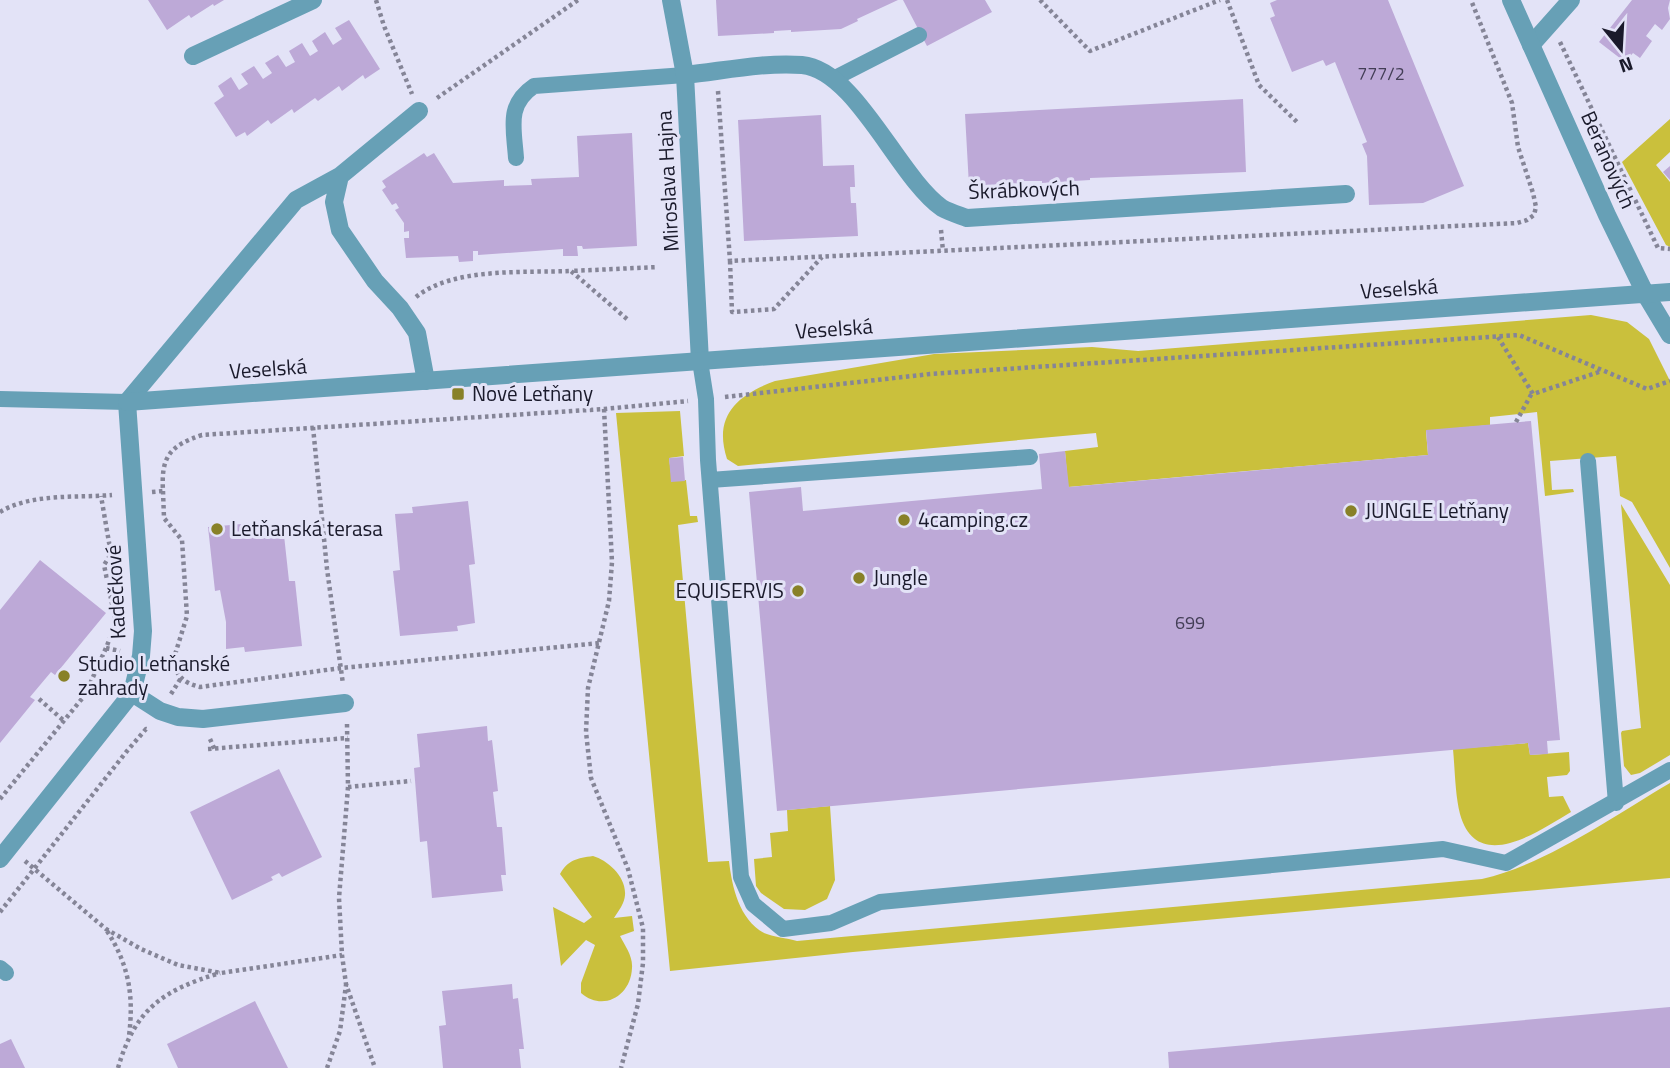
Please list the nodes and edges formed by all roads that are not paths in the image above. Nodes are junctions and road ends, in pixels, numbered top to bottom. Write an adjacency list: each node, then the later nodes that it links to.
1 (313, 0): 7 (street)
2 (671, 0): 8 (street, Miroslava Hajna)
3 (1511, 0): 6 (street, Beranových)
4 (1571, 0): 6 (street)
5 (919, 35): 9 (lane)
6 (1531, 45): 15 (street, Beranových)
7 (192, 56)
8 (685, 75): 9 (street, Škrábkových); 11 (lane); 17 (street, Miroslava Hajna)
9 (833, 79): 13 (street, Škrábkových)
10 (419, 111): 12 (street)
11 (516, 158)
12 (340, 176): 18 (street); 20 (street)
13 (1346, 194)
14 (1670, 292): 15 (street, Veselská)
15 (1646, 295): 16 (street, Beranových); 17 (street, Veselská)
16 (1670, 335)
17 (700, 361): 18 (street, Veselská); 23 (lane)
18 (426, 381): 20 (street, Veselská)
19 (0, 400): 20 (lane, Veselská)
20 (127, 402): 24 (street, Kadečkové)
21 (1030, 457): 23 (lane)
22 (1588, 461): 27 (lane)
23 (710, 480): 27 (lane)
24 (132, 693): 25 (street); 28 (street, Kadečkové)
25 (345, 703)
26 (1670, 770): 27 (lane)
27 (1616, 803)
28 (4, 854)

